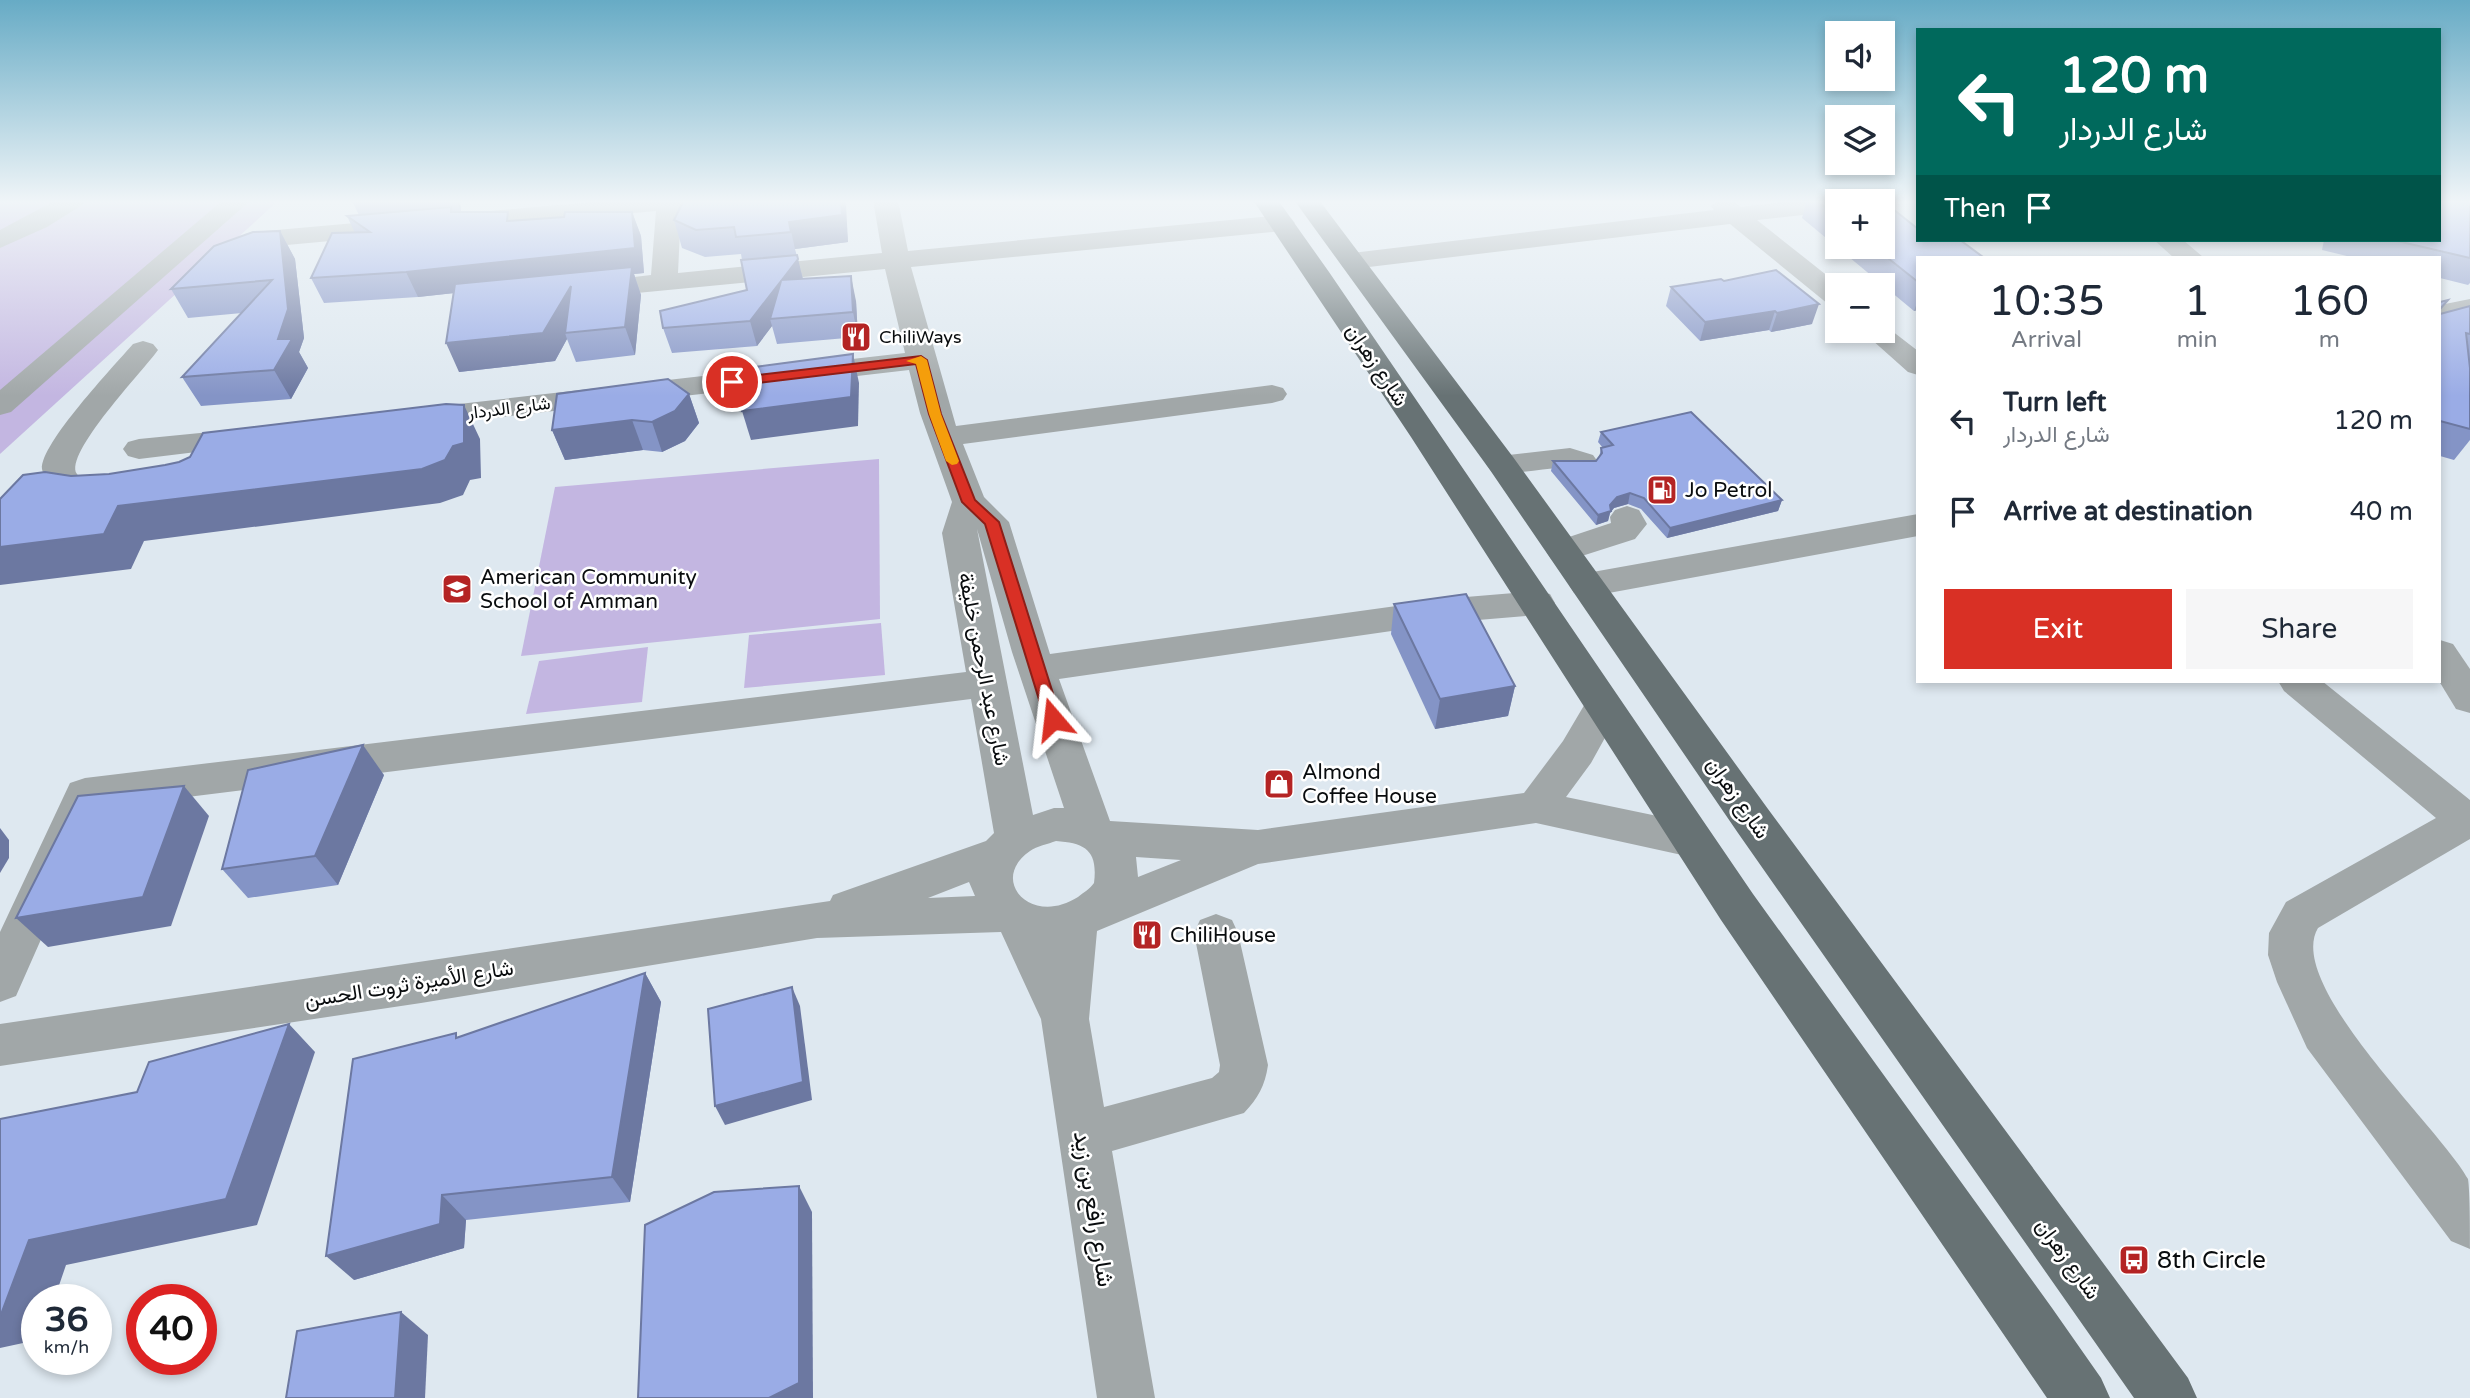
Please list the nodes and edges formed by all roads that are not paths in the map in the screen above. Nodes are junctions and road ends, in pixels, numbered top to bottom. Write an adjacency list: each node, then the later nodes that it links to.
1 (163, 265): 18 (street)
2 (665, 265): 8 (street)
3 (841, 265): 8 (street)
4 (897, 265): 15 (street, شارع عبد الرحمن خليفة)
5 (1309, 265): 33 (main road, شارع زهران)
6 (1355, 265): 25 (main road, شارع زهران)
7 (1798, 265): 9 (street)
8 (664, 282): 10 (street)
9 (1825, 287)
10 (558, 293)
11 (2470, 307): 12 (street)
12 (2441, 313)
13 (1891, 343): 16 (street)
14 (143, 350): 27 (street)
15 (921, 360): 19 (street, شارع الدردار); 21 (street, شارع عبد الرحمن خليفة)
16 (1916, 364)
17 (1272, 394): 21 (street)
18 (0, 406)
19 (394, 421)
20 (285, 433): 22 (street)
21 (944, 437): 28 (street, شارع عبد الرحمن خليفة)
22 (217, 440): 23 (street); 26 (street)
23 (139, 449)
24 (1582, 462): 25 (street)
25 (1502, 464): 31 (main road, شارع زهران)
26 (204, 473)
27 (136, 493)
28 (969, 502): 35 (street, شارع عبد الرحمن خليفة); 36 (street, شارع عبد الرحمن خليفة)
29 (1628, 517): 31 (street)
30 (1916, 524): 32 (street)
31 (1563, 551): 32 (main road, شارع زهران)
32 (1587, 585): 59 (main road, شارع زهران)
33 (1536, 603): 35 (street); 39 (main road, شارع زهران)
34 (2441, 655): 38 (street)
35 (1038, 669): 42 (street, شارع عبد الرحمن خليفة)
36 (988, 683): 44 (street, شارع عبد الرحمن خليفة); 50 (street)
37 (2299, 683): 41 (street)
38 (2470, 699)
39 (1603, 707): 40 (street); 43 (main road, شارع زهران)
40 (1536, 807): 43 (street); 45 (street)
41 (2468, 820): 54 (street)
42 (1098, 835): 44 (street); 45 (street); 47 (street)
43 (1691, 840): 55 (main road, شارع زهران)
44 (1007, 845): 46 (street); 48 (street, شارع الأميرة ثروت الحسن)
45 (1258, 846): 47 (street)
46 (1013, 917): 47 (street); 48 (street, شارع الأميرة ثروت الحسن); 51 (street, شارع رافع بن زيد)
47 (1083, 919): 51 (street, شارع رافع بن زيد)
48 (817, 920): 52 (street, شارع الأميرة ثروت الحسن)
49 (1216, 933): 53 (street)
50 (0, 982)
51 (1065, 1019): 53 (street, شارع رافع بن زيد)
52 (0, 1045)
53 (1082, 1136): 56 (street, شارع رافع بن زيد)
54 (2470, 1223)
55 (2031, 1325): 57 (main road); 58 (main road, شارع زهران)
56 (1126, 1398)
57 (2064, 1398)
58 (2081, 1398)
59 (2168, 1398)

